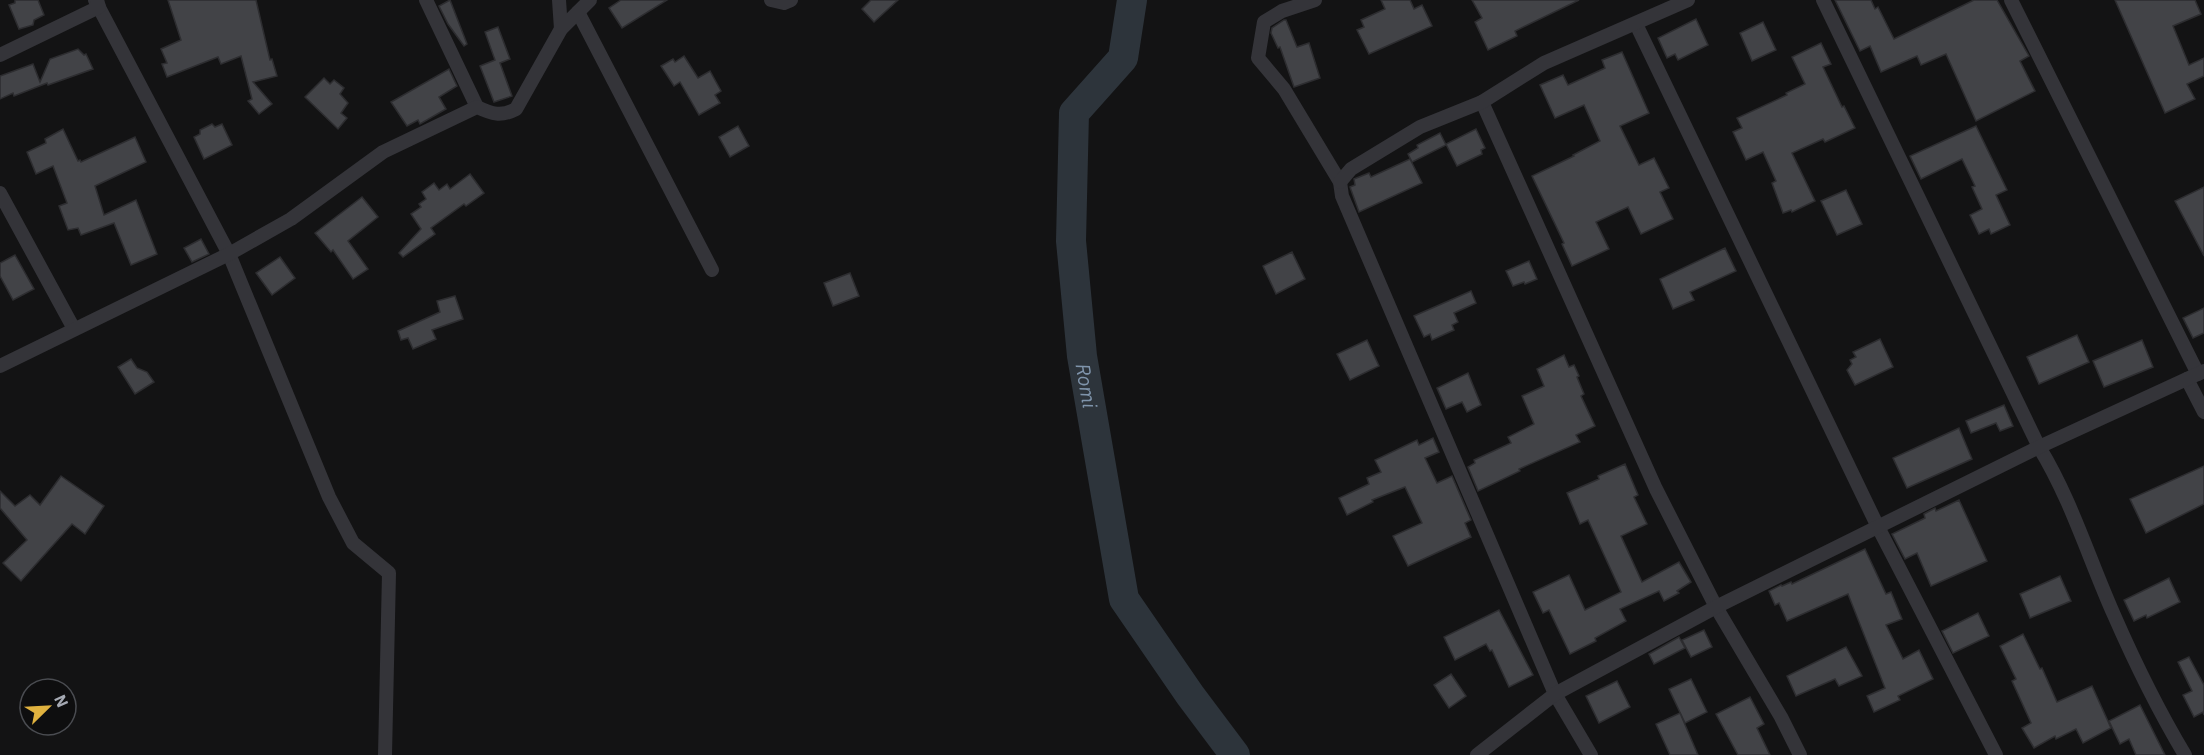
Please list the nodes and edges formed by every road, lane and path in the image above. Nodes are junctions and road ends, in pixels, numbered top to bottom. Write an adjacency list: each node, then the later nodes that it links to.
1 (426, 0): 17 (street)
2 (559, 0): 14 (street)
3 (590, 0): 12 (street)
4 (771, 0): 5 (street)
5 (791, 0)
6 (1315, 0): 11 (street)
7 (1688, 0): 13 (street)
8 (1823, 0): 26 (street)
9 (2011, 0): 24 (street)
10 (97, 2): 15 (street); 20 (street)
11 (1283, 5): 18 (street)
12 (579, 12): 14 (street); 21 (street)
13 (1636, 24): 16 (street); 27 (street)
14 (561, 29): 17 (street)
15 (0, 55)
16 (1482, 102): 18 (street); 28 (street)
17 (477, 107): 20 (street)
18 (1340, 182): 29 (street)
19 (0, 193): 22 (street)
20 (229, 254): 22 (street); 30 (street)
21 (712, 270)
22 (74, 329): 23 (street)
23 (0, 366)
24 (2196, 375): 25 (street); 26 (street)
25 (2204, 412)
26 (2039, 447): 27 (street); 35 (street)
27 (1878, 526): 28 (street); 34 (street)
28 (1716, 607): 29 (street); 33 (street)
29 (1556, 694): 31 (street); 32 (street)
30 (385, 755)
31 (1477, 755)
32 (1591, 755)
33 (1800, 755)
34 (1996, 755)
35 (2185, 755)

